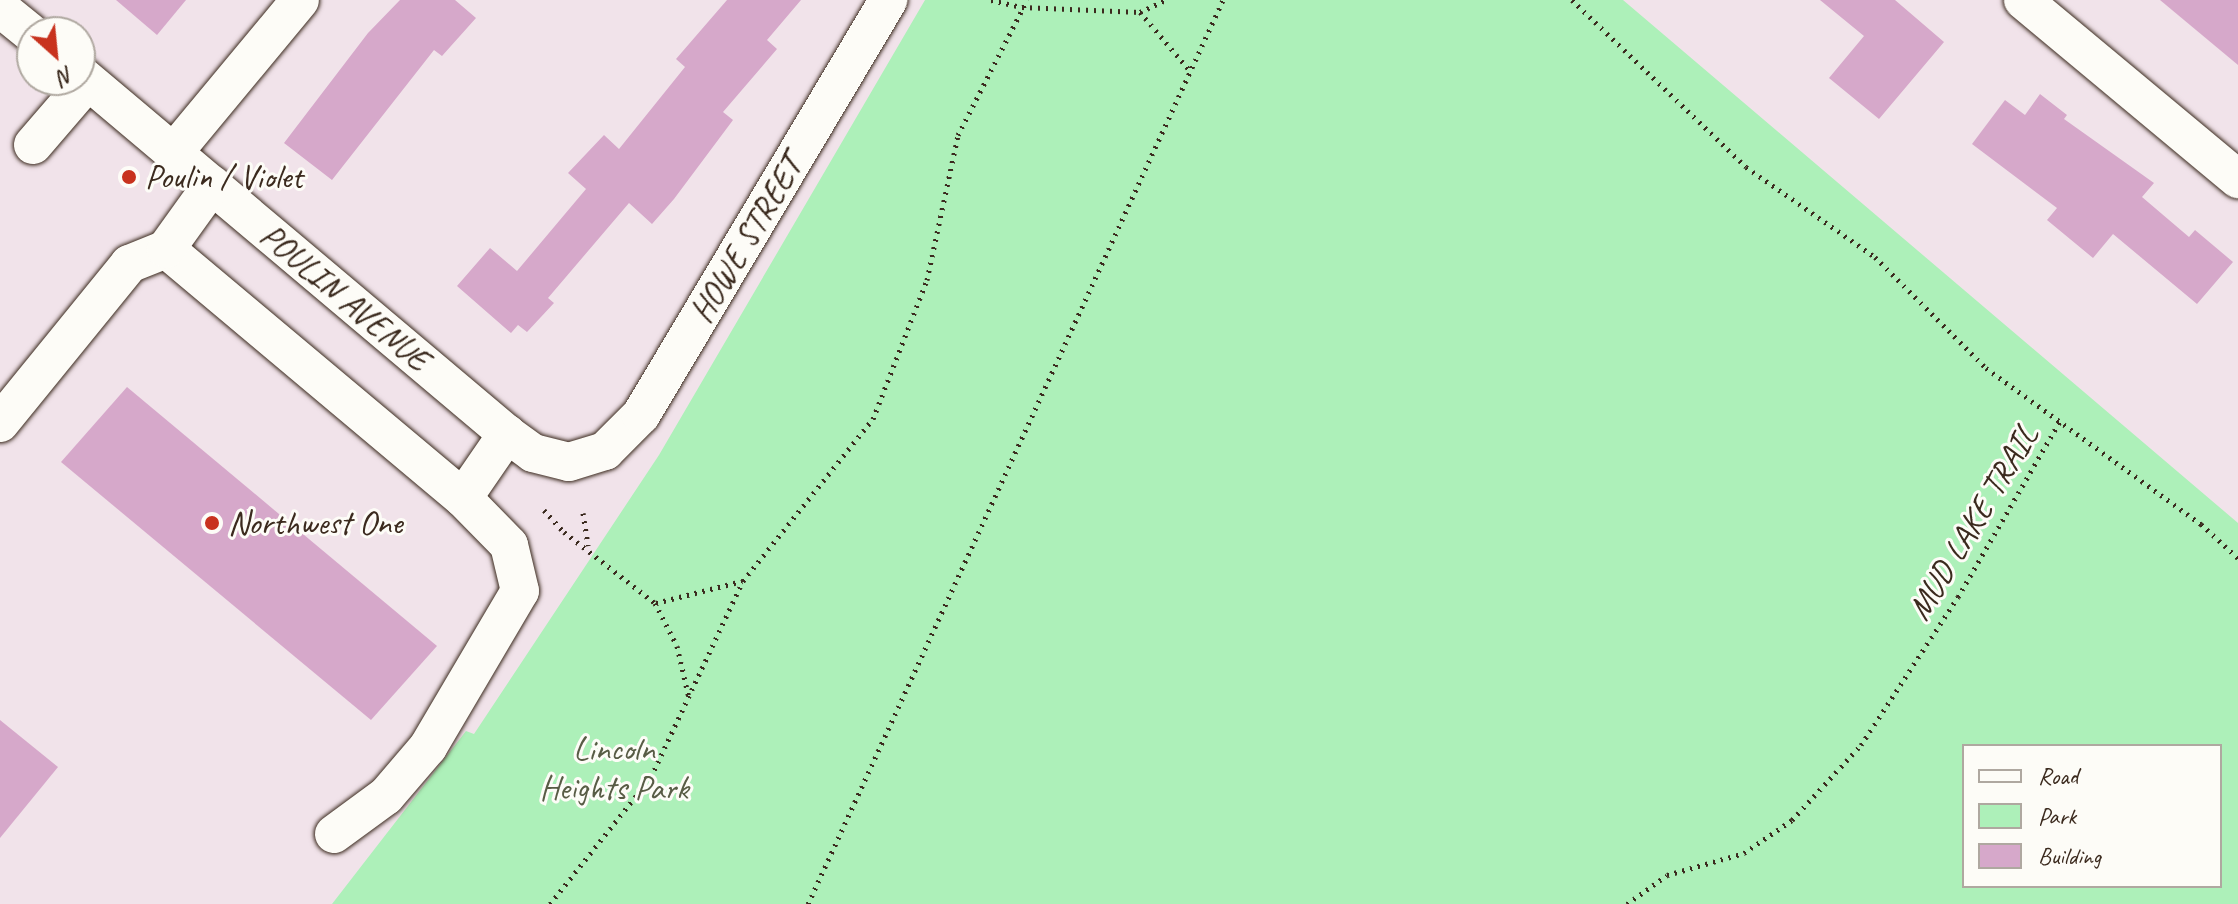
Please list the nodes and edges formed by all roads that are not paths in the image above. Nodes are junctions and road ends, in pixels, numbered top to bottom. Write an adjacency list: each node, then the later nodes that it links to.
1 (300, 0): 9 (street)
2 (888, 0): 15 (street, HOWE STREET)
3 (2023, 0): 10 (street)
4 (0, 8): 5 (street)
5 (16, 21)
6 (96, 88): 9 (street, POULIN AVENUE)
7 (70, 96): 8 (street)
8 (33, 145)
9 (174, 152): 11 (street, POULIN AVENUE)
10 (2238, 179)
11 (212, 185): 12 (street); 14 (street, POULIN AVENUE)
12 (166, 249): 13 (street); 16 (street)
13 (0, 423)
14 (507, 434): 15 (street, POULIN AVENUE); 16 (street)
15 (585, 460)
16 (463, 498): 17 (street)
17 (334, 834)

